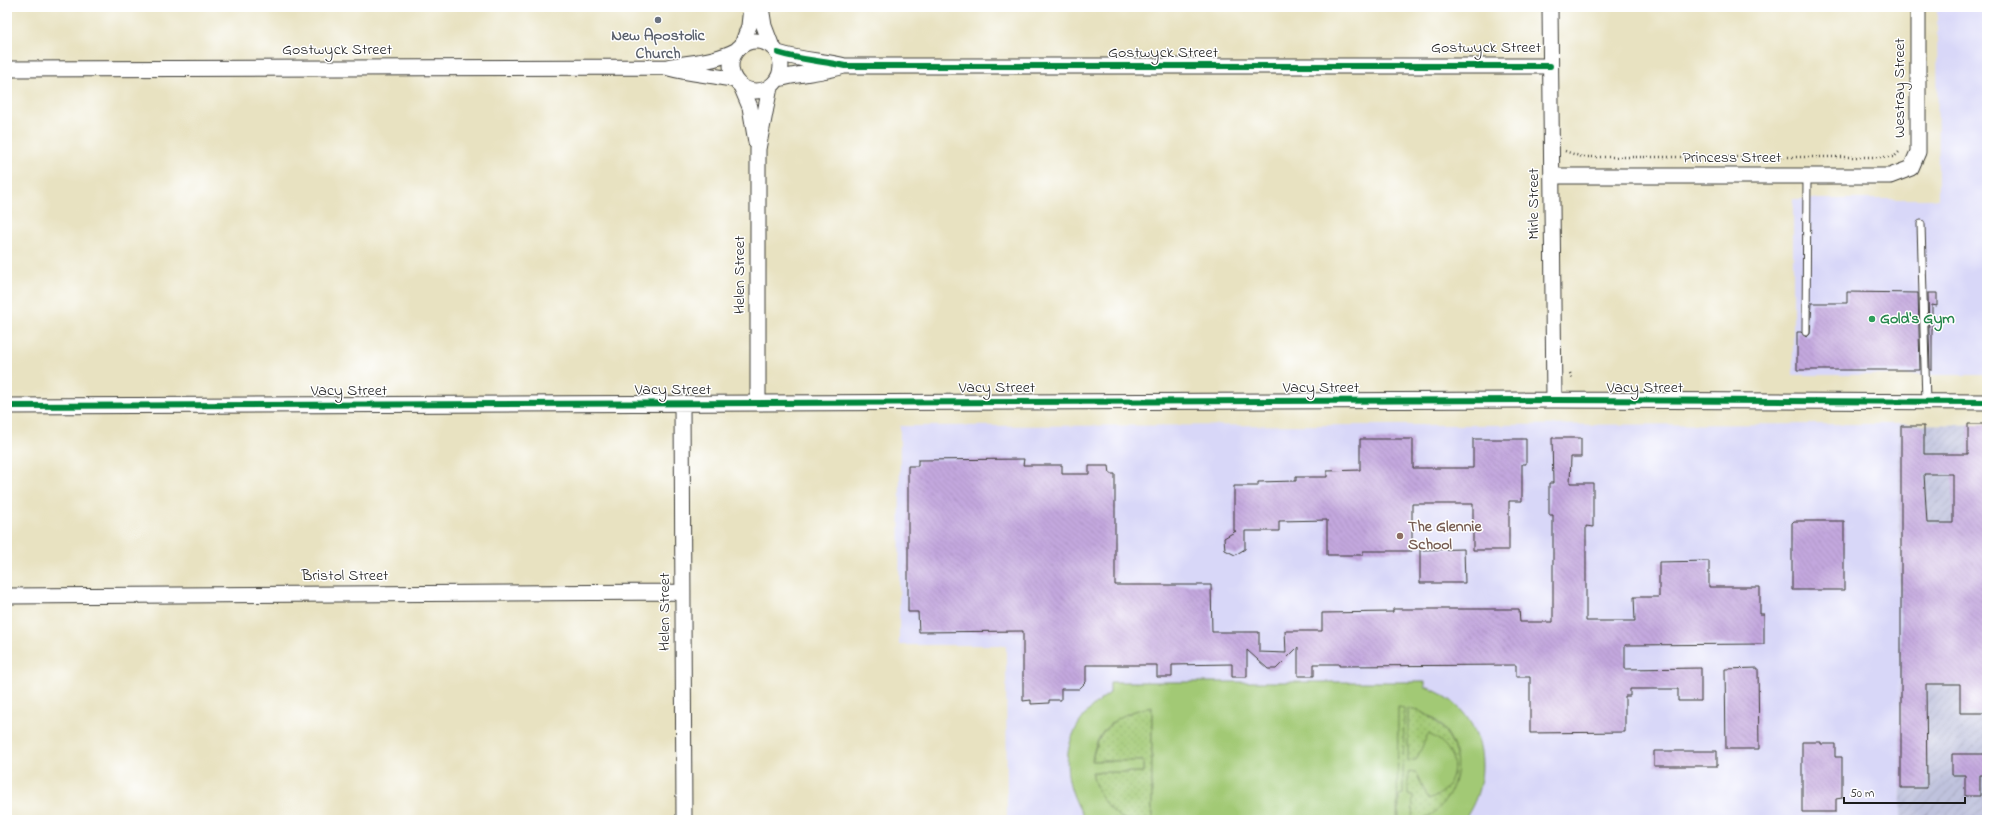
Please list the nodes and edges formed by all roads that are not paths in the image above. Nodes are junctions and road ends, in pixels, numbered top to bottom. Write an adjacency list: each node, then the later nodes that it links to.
1 (751, 7): 5 (street)
2 (761, 7): 6 (street)
3 (1550, 7): 8 (street, Mirle Street)
4 (1918, 7): 14 (street, Westray Street)
5 (740, 48): 6 (street); 9 (street, Gostwyck Street); 11 (street)
6 (775, 50): 7 (street, Gostwyck Street); 12 (street)
7 (845, 66): 8 (street, Gostwyck Street); 12 (street, Gostwyck Street)
8 (1550, 66): 15 (street, Mirle Street)
9 (666, 67): 10 (street, Gostwyck Street); 11 (street, Gostwyck Street)
10 (7, 69)
11 (738, 83): 12 (street); 13 (street, Helen Street)
12 (774, 83): 13 (street, Helen Street)
13 (758, 149): 20 (street, Helen Street)
14 (1911, 168): 16 (street, Princess Street)
15 (1552, 176): 16 (street, Princess Street); 19 (street, Mirle Street)
16 (1807, 177): 18 (lane)
17 (1921, 224): 21 (lane)
18 (1806, 332)
19 (1554, 400): 20 (street, Vacy Street); 21 (street, Vacy Street)
20 (758, 402): 23 (street, Vacy Street)
21 (1926, 402): 22 (street, Vacy Street)
22 (1987, 402)
23 (682, 403): 24 (street, Vacy Street); 25 (street, Helen Street)
24 (7, 406)
25 (683, 592): 26 (street, Bristol Street); 27 (street, Helen Street)
26 (7, 596)
27 (684, 820)

